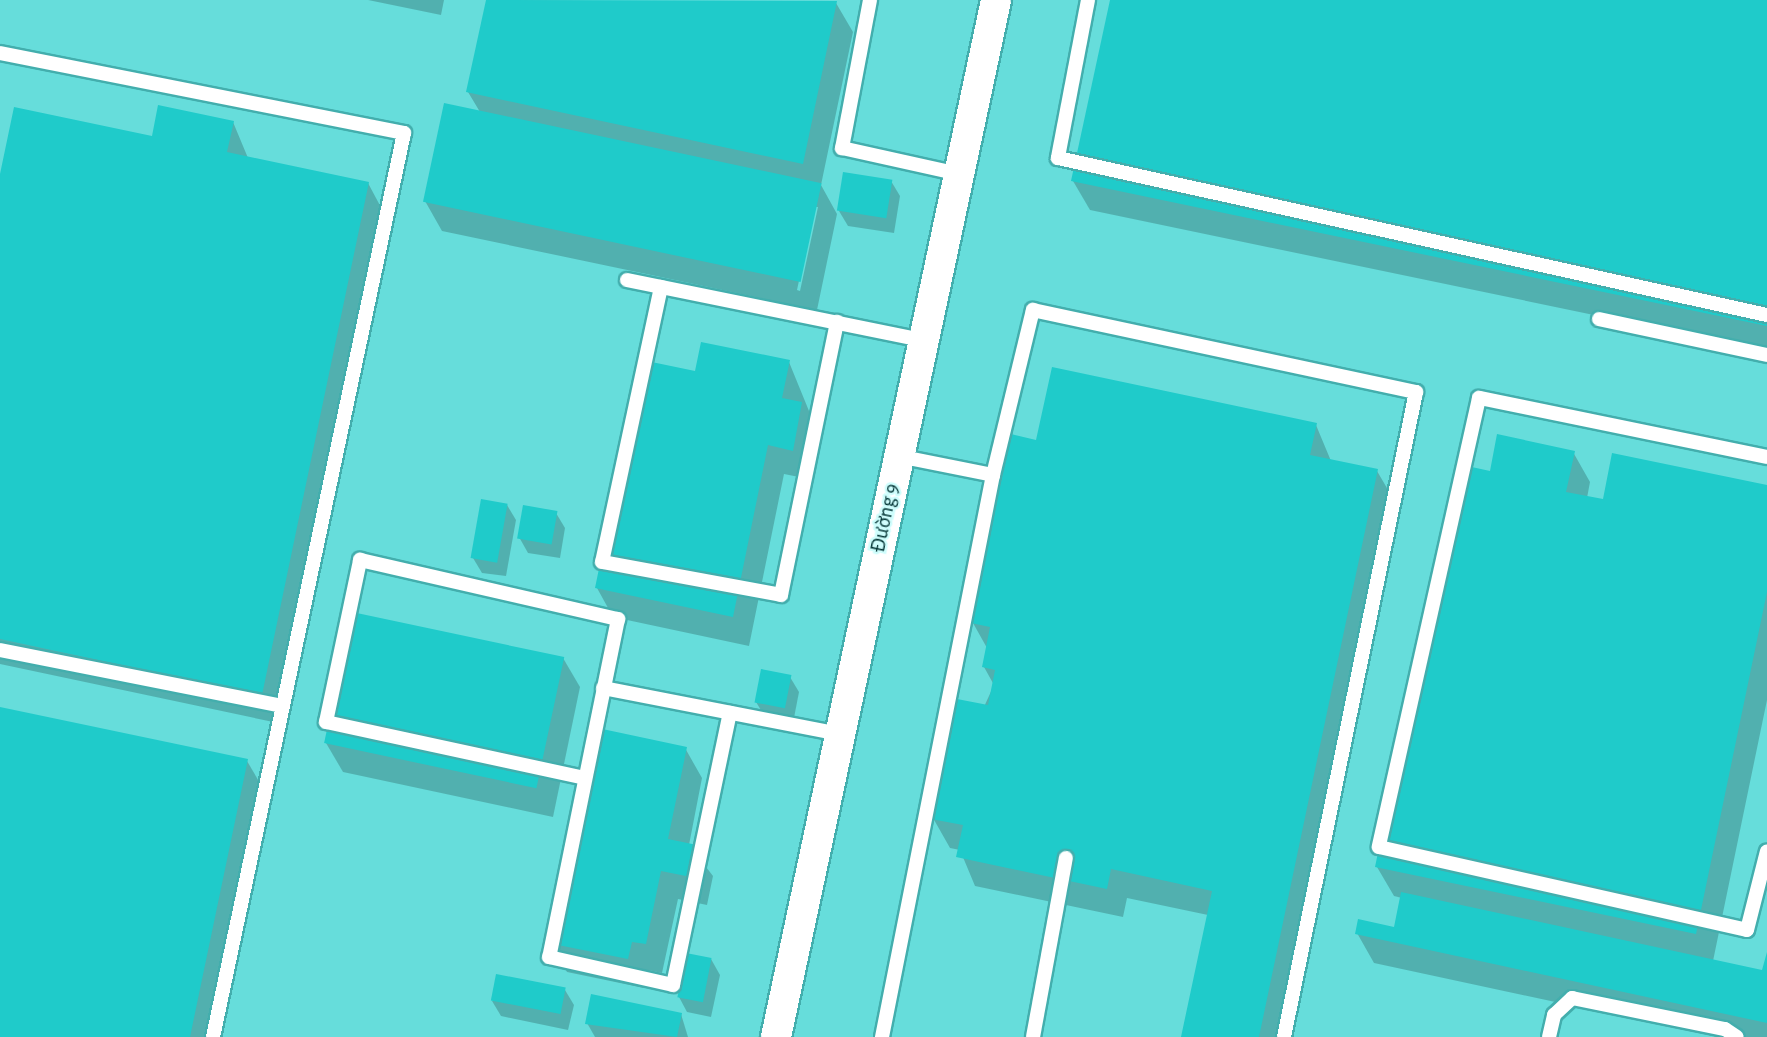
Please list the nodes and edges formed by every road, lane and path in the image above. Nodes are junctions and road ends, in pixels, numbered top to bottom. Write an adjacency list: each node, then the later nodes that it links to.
1 (870, 0): 5 (lane)
2 (996, 0): 5 (street, Đường 9)
3 (1088, 0): 8 (lane)
4 (0, 53): 18 (lane)
5 (959, 174): 11 (street, Đường 9)
6 (627, 280): 7 (lane)
7 (661, 287): 10 (lane); 10 (lane)
8 (1767, 315)
9 (1599, 319): 12 (lane)
10 (837, 322): 11 (lane)
11 (923, 340): 13 (street, Đường 9)
12 (1767, 355)
13 (898, 456): 15 (lane); 20 (street, Đường 9)
14 (1767, 457): 22 (lane)
15 (993, 475): 26 (lane); 28 (lane)
16 (0, 650): 18 (lane)
17 (603, 688): 19 (lane); 21 (lane); 21 (lane)
18 (283, 706): 24 (lane)
19 (730, 713): 20 (lane); 21 (lane)
20 (839, 734): 25 (street, Đường 9)
21 (585, 778)
22 (1767, 850)
23 (1066, 858): 27 (lane)
24 (213, 1037)
25 (776, 1037)
26 (882, 1037)
27 (1033, 1037)
28 (1284, 1037)
29 (1549, 1037): 30 (lane)
30 (1737, 1037)

